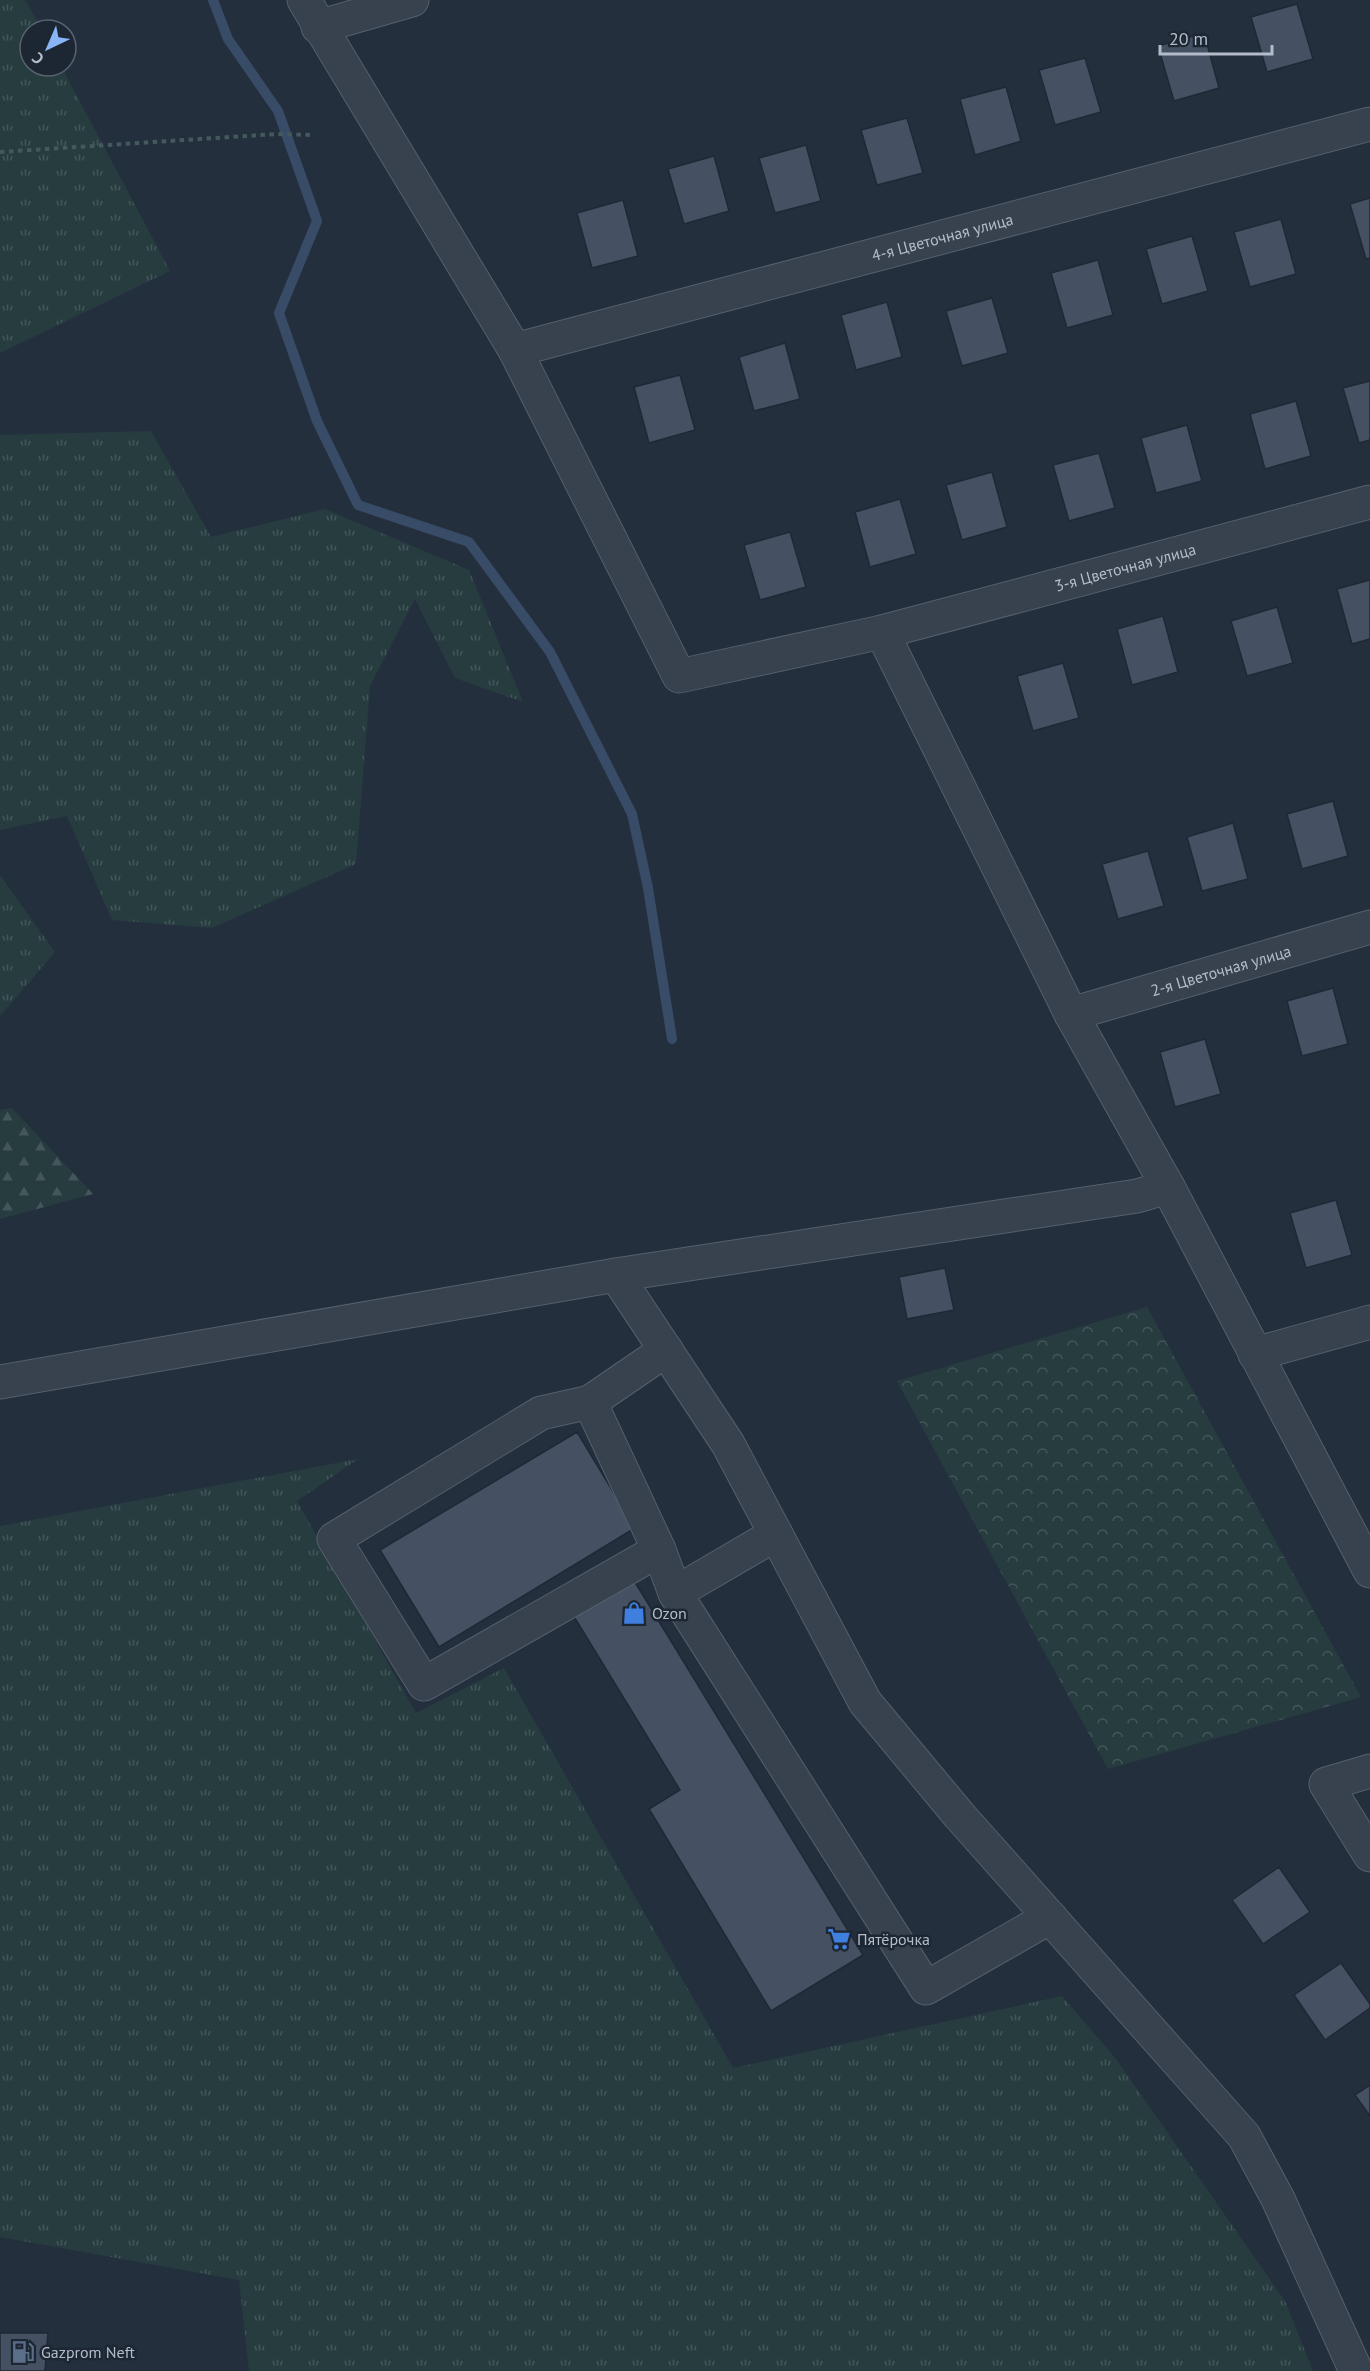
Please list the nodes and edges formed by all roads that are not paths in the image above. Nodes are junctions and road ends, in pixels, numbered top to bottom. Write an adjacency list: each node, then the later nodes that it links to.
1 (412, 0): 2 (street)
2 (311, 14): 4 (street)
3 (1370, 124): 4 (street, 4-я Цветочная улица)
4 (515, 350): 6 (street, 3-я Цветочная улица)
5 (1370, 502): 6 (street, 3-я Цветочная улица)
6 (882, 632): 8 (street)
7 (1370, 927): 8 (street, 2-я Цветочная улица)
8 (1071, 1014): 9 (street)
9 (1168, 1187): 10 (street); 13 (street)
10 (616, 1275): 12 (street); 14 (street)
11 (1370, 1322): 13 (street)
12 (666, 1350): 15 (street); 16 (street)
13 (1255, 1354): 18 (street)
14 (0, 1382)
15 (590, 1402): 17 (street); 17 (street)
16 (776, 1534): 19 (street); 22 (street)
17 (659, 1550): 19 (street)
18 (1370, 1571)
19 (675, 1593): 22 (street)
20 (1370, 1771): 21 (street)
21 (1370, 1855)
22 (1050, 1917): 23 (street)
23 (1356, 2371)

